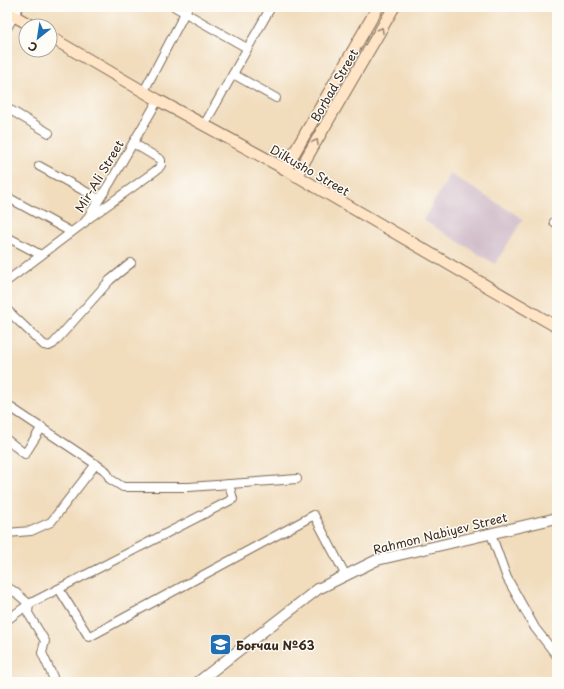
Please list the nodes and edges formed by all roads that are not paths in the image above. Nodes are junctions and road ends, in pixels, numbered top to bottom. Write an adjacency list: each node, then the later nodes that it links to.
1 (175, 7): 5 (street)
2 (271, 7): 10 (street)
3 (378, 7): 20 (main road, Borbad Street)
4 (394, 7): 21 (main road, Borbad Street, one-way to 4)
5 (187, 10): 10 (street); 12 (street)
6 (13, 12): 7 (main road); 8 (street)
7 (21, 18)
8 (7, 28)
9 (58, 42): 12 (main road, Dilkusho Street)
10 (248, 48): 11 (street)
11 (233, 74): 13 (street); 16 (street)
12 (144, 91): 14 (main road, Dilkusho Street)
13 (276, 98)
14 (158, 100): 16 (main road, Dilkusho Street); 18 (street, Mir-Ali Street)
15 (7, 108): 17 (street)
16 (204, 125): 20 (main road, Dilkusho Street)
17 (49, 133)
18 (133, 143): 23 (street, Mir-Ali Street); 24 (street)
19 (40, 166): 23 (street)
20 (285, 169): 21 (main road, Dilkusho Street)
21 (296, 176): 31 (main road, Dilkusho Street)
22 (7, 197): 25 (street)
23 (99, 199): 24 (street, Mir-Ali Street)
24 (84, 222): 25 (street, Mir-Ali Street)
25 (71, 232): 27 (street, Mir-Ali Street)
26 (7, 237): 27 (street)
27 (41, 255): 29 (street, Mir-Ali Street)
28 (131, 263): 30 (street)
29 (8, 280)
30 (7, 310)
31 (557, 327)
32 (7, 405): 33 (street)
33 (42, 427): 34 (street); 35 (street)
34 (7, 440)
35 (96, 464): 37 (street); 39 (street)
36 (297, 479): 37 (street)
37 (229, 484): 43 (street)
38 (557, 518): 40 (street, Rahmon Nabiyev Street)
39 (7, 533)
40 (491, 534): 41 (street, Rahmon Nabiyev Street); 46 (street)
41 (346, 576): 43 (street); 48 (street, Rahmon Nabiyev Street)
42 (7, 587): 44 (street)
43 (58, 589): 44 (street)
44 (29, 604): 45 (street); 47 (street)
45 (7, 620)
46 (557, 656)
47 (52, 682)
48 (198, 682)

